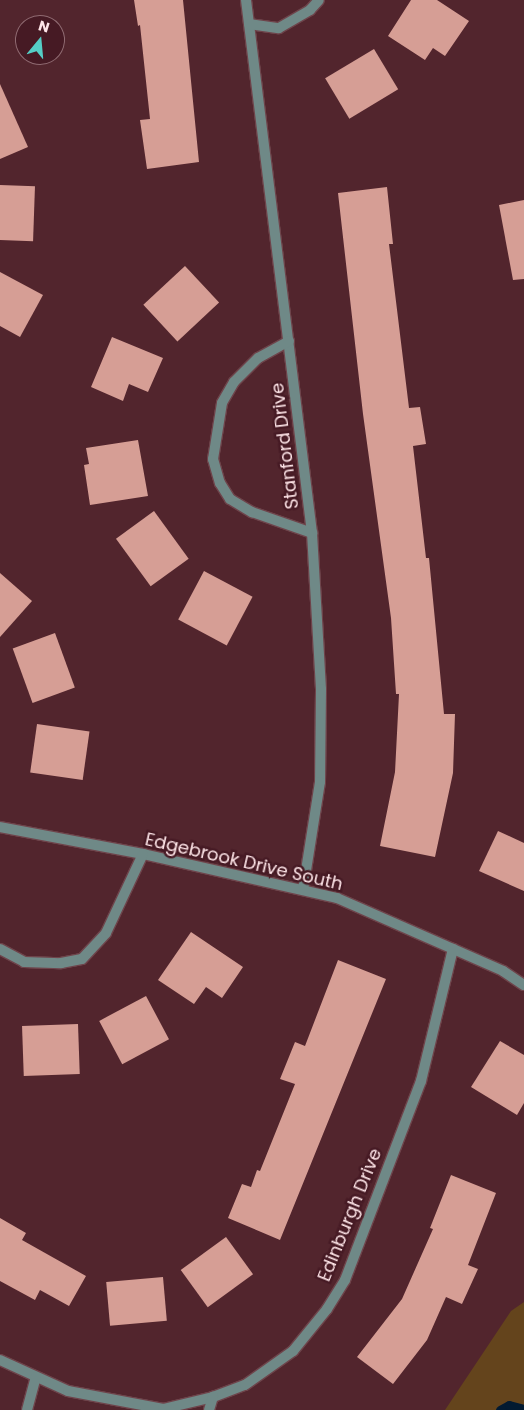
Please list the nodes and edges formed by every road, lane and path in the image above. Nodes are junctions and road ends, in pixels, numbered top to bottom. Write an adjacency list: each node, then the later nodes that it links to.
1 (246, 0): 3 (street, Stanford Drive)
2 (320, 0): 3 (street)
3 (249, 24): 4 (street, Stanford Drive)
4 (289, 341): 5 (street, Stanford Drive); 5 (street)
5 (312, 533): 8 (street, Stanford Drive)
6 (0, 827): 7 (street, Edgebrook Drive South)
7 (143, 854): 8 (street, Edgebrook Drive South); 9 (street)
8 (303, 889): 10 (street, Edgebrook Drive South)
9 (0, 949)
10 (453, 949): 11 (street, Edgebrook Drive South); 14 (street, Edinburgh Drive)
11 (524, 985)
12 (0, 1360): 13 (street, Edinburgh Drive)
13 (36, 1376): 14 (street, Edinburgh Drive); 15 (street)
14 (213, 1397): 16 (street)
15 (27, 1410)
16 (209, 1410)

